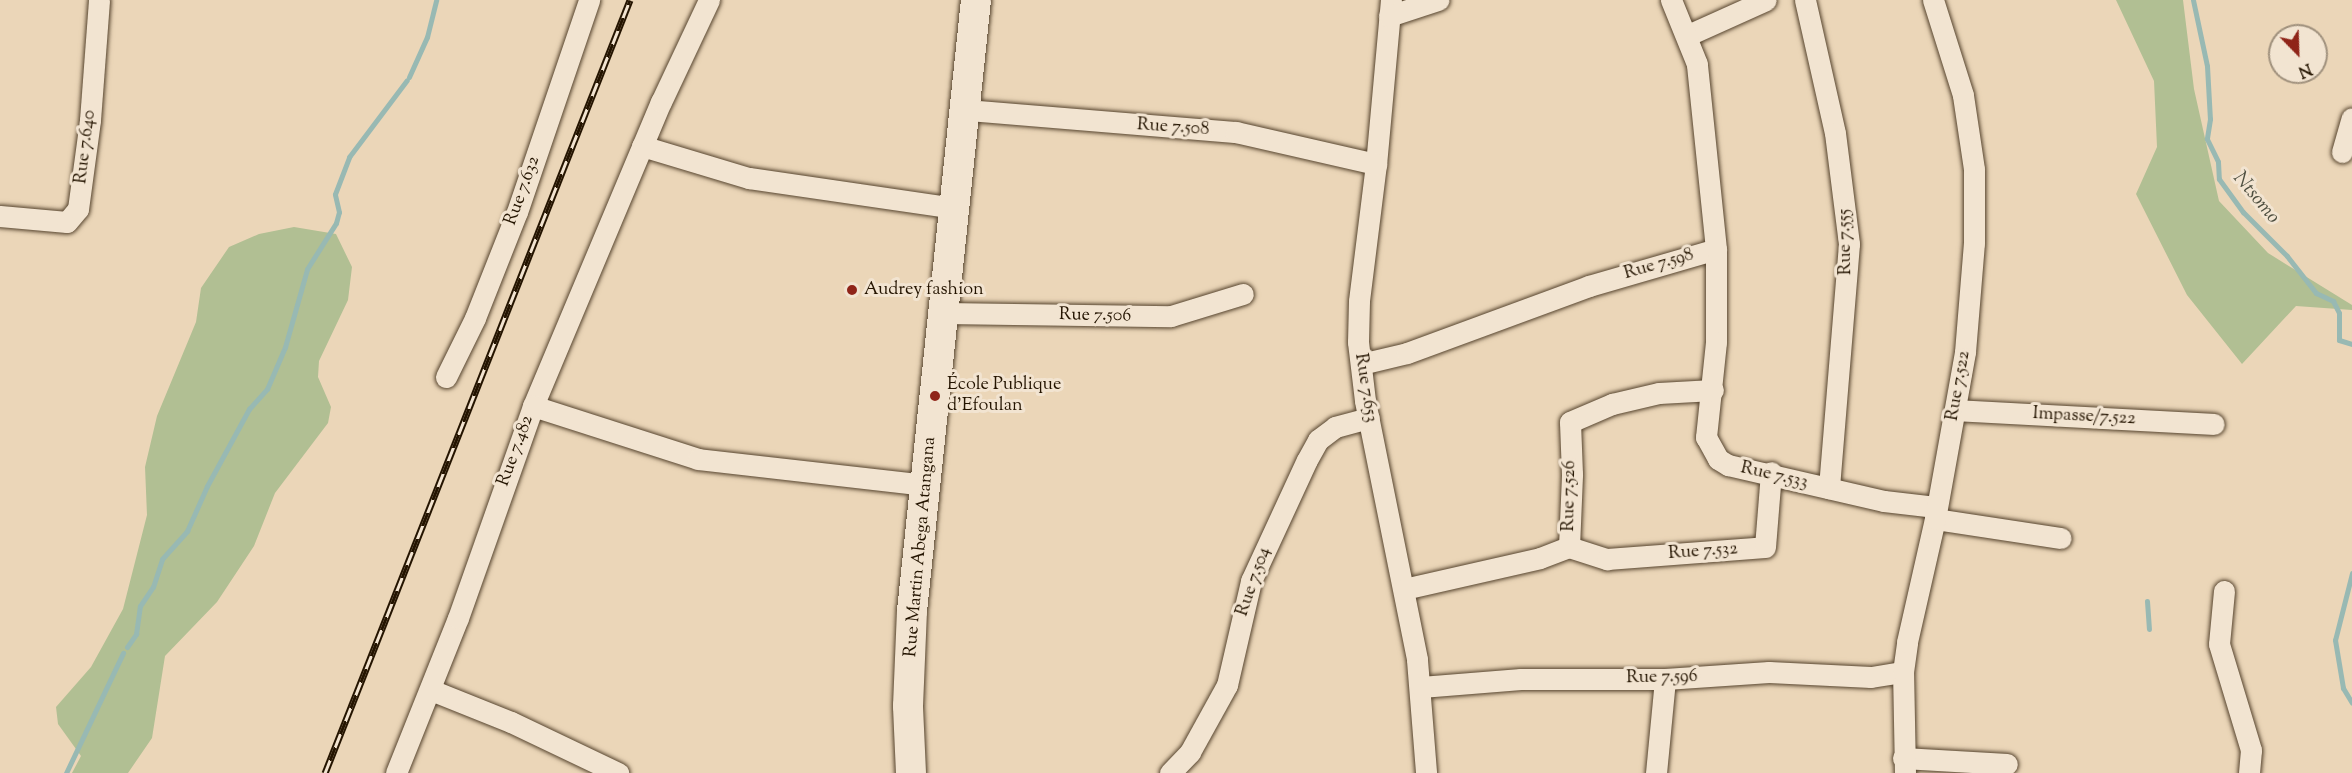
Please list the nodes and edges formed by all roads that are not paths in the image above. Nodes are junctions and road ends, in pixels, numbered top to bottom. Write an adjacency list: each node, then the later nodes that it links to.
1 (99, 0): 18 (street, Rue 7.640)
2 (589, 0): 23 (street, Rue 7.632)
3 (709, 0): 14 (street)
4 (976, 0): 12 (main road, Rue Martin Abega Atangana)
5 (1438, 0): 10 (street)
6 (1671, 0): 11 (street, Rue 7.598)
7 (1766, 0): 11 (street)
8 (1805, 0): 31 (street, Rue 7.555)
9 (1933, 0): 26 (street, Rue 7.522)
10 (1390, 8): 16 (street, Rue 7.653)
11 (1688, 35): 19 (street, Rue 7.598)
12 (967, 111): 16 (street, Rue 7.508); 17 (main road, Rue Martin Abega Atangana)
13 (2352, 118): 15 (street)
14 (642, 146): 17 (street); 25 (street)
15 (2342, 152)
16 (1376, 164): 22 (street, Rue 7.653)
17 (954, 208): 21 (main road, Rue Martin Abega Atangana)
18 (0, 216)
19 (1716, 249): 22 (street, Rue 7.598); 24 (street, Rue 7.533)
20 (1243, 294): 21 (street, Rue 7.506)
21 (944, 313): 30 (main road, Rue Martin Abega Atangana)
22 (1361, 364): 27 (street, Rue 7.653)
23 (446, 377)
24 (1713, 390): 29 (street, Rue 7.533); 34 (street, Rue 7.526)
25 (533, 406): 30 (street, Rue 7.482); 40 (street, Rue 7.482)
26 (1955, 410): 28 (street, Impasse/7.522); 32 (street, Rue 7.522)
27 (1369, 418): 35 (street, Rue 7.653); 46 (street, Rue 7.504)
28 (2214, 424)
29 (1772, 472): 31 (street, Rue 7.533); 34 (street, Rue 7.532)
30 (927, 485): 45 (main road, Rue Martin Abega Atangana)
31 (1829, 488): 32 (street, Rue 7.533)
32 (1936, 513): 33 (street, Rue 7.533); 37 (street, Rue 7.522)
33 (2061, 538)
34 (1569, 547): 35 (street, Rue 7.526)
35 (1404, 589): 39 (street, Rue 7.653)
36 (2224, 591): 49 (street)
37 (1903, 672): 38 (street, Rue 7.596); 42 (street, Rue 7.522)
38 (1665, 680): 39 (street, Rue 7.596); 48 (street)
39 (1421, 687): 47 (street, Rue 7.653)
40 (431, 690): 43 (street, Rue 7.482); 44 (street)
41 (2007, 764): 42 (street)
42 (1904, 765)
43 (396, 773)
44 (618, 773)
45 (911, 773)
46 (1170, 773)
47 (1426, 773)
48 (1656, 773)
49 (2249, 773)

